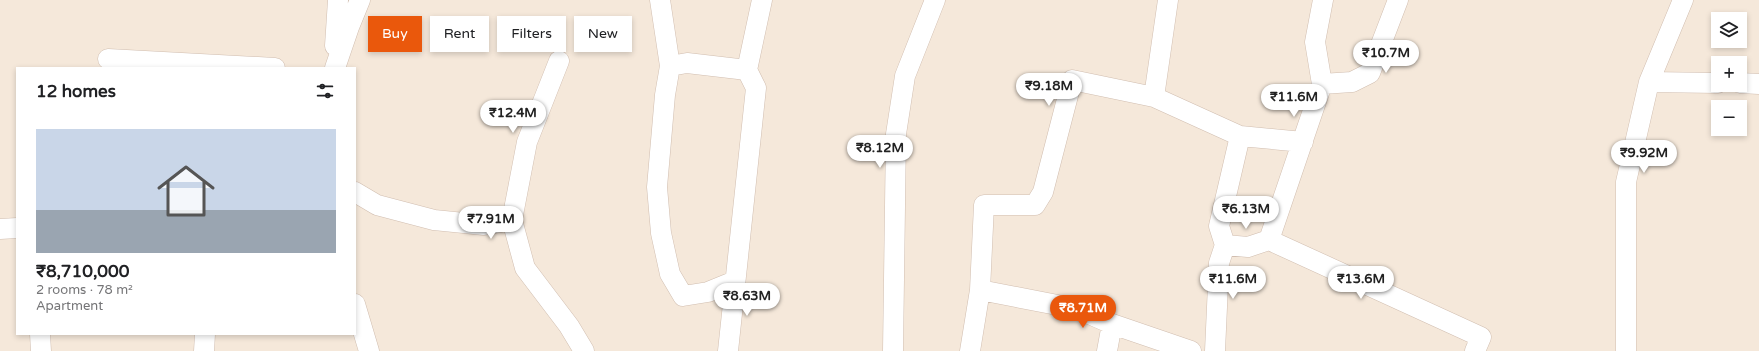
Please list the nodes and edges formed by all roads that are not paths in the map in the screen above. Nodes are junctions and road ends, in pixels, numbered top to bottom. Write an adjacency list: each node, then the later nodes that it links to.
1 (338, 0): 14 (street)
2 (360, 0): 15 (street)
3 (660, 0): 12 (street)
4 (762, 0): 16 (street)
5 (935, 0): 42 (street)
6 (1168, 0): 22 (street)
7 (1323, 0): 19 (street)
8 (1398, 0): 19 (street)
9 (1683, 0): 17 (street)
10 (108, 59): 13 (street)
11 (559, 61): 26 (street)
12 (670, 66): 16 (street); 31 (street)
13 (256, 67)
14 (334, 67)
15 (334, 67)
16 (748, 70): 31 (street)
17 (1649, 82): 18 (street); 48 (street)
18 (1711, 83)
19 (1322, 84): 24 (street)
20 (1747, 84): 21 (street)
21 (1759, 84)
22 (1154, 97): 23 (street); 32 (street)
23 (1240, 136): 24 (street); 30 (street)
24 (1303, 142): 29 (street)
25 (356, 193): 26 (street)
26 (512, 220): 40 (street)
27 (16, 228): 28 (street)
28 (0, 229)
29 (1269, 240): 30 (street); 47 (street)
30 (1225, 245): 46 (street)
31 (735, 281): 41 (street)
32 (980, 290): 34 (street); 43 (street)
33 (356, 307): 39 (street)
34 (1112, 324): 44 (street); 45 (street)
35 (40, 335): 37 (street)
36 (205, 335): 38 (street)
37 (42, 351)
38 (204, 351)
39 (369, 351)
40 (584, 351)
41 (728, 351)
42 (893, 351)
43 (970, 351)
44 (1107, 351)
45 (1190, 351)
46 (1215, 351)
47 (1475, 351)
48 (1626, 351)

